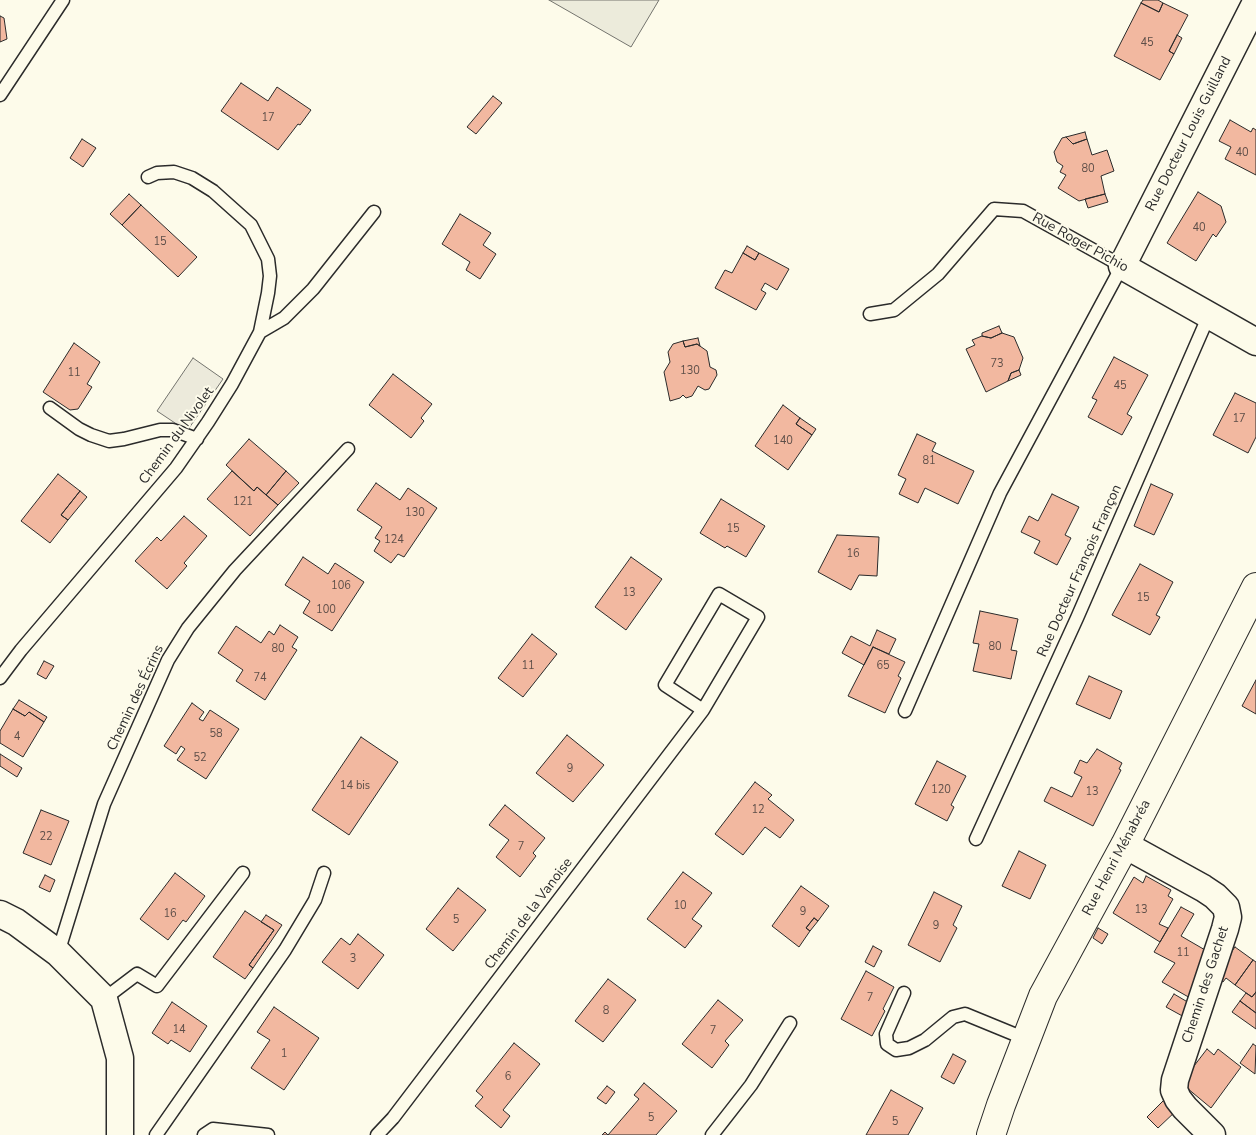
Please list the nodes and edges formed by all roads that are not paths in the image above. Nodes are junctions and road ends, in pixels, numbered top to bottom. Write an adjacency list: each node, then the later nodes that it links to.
1 (63, 0): 3 (lane)
2 (1256, 2): 6 (street, Rue Docteur Louis Guilland)
3 (0, 96)
4 (148, 177): 9 (lane)
5 (374, 212): 9 (lane)
6 (1122, 266): 7 (lane, Rue Roger Pichio); 8 (street, Rue Roger Pichio); 17 (lane)
7 (870, 314)
8 (1209, 315): 10 (street, Rue Roger Pichio); 18 (lane, Rue Docteur François Françon)
9 (260, 332): 12 (lane, Chemin du Nivolet)
10 (1256, 342)
11 (50, 408): 12 (lane)
12 (197, 439): 15 (lane, Chemin du Nivolet)
13 (348, 449): 23 (lane, Chemin des Écrins)
14 (1256, 587): 19 (street, Rue Henri Ménabréa)
15 (0, 678)
16 (703, 710): 16 (lane, Chemin de la Vanoise); 32 (lane, Chemin de la Vanoise)
17 (905, 711)
18 (976, 839)
19 (1125, 845): 27 (street, Rue Henri Ménabréa); 35 (street, Chemin des Gachet)
20 (243, 873): 25 (lane)
21 (324, 873): 29 (lane)
22 (0, 914): 23 (street)
23 (58, 953): 25 (street)
24 (904, 993): 27 (lane)
25 (104, 999): 28 (street)
26 (790, 1023): 33 (lane)
27 (1026, 1039): 34 (street, Rue Henri Ménabréa)
28 (120, 1135)
29 (156, 1135)
30 (204, 1135): 31 (lane)
31 (268, 1135)
32 (377, 1135)
33 (712, 1135)
34 (991, 1135)
35 (1212, 1135)

